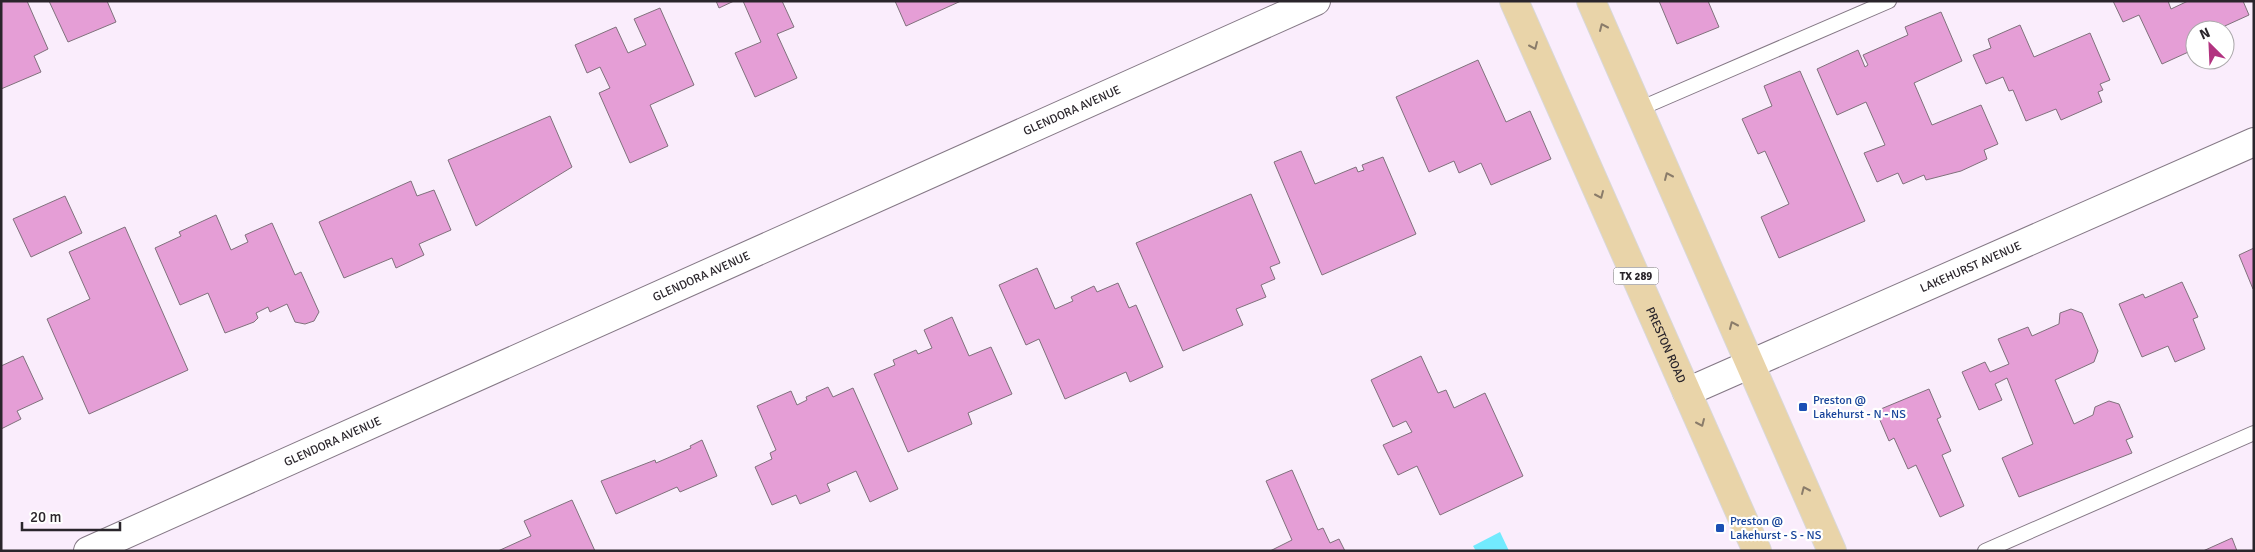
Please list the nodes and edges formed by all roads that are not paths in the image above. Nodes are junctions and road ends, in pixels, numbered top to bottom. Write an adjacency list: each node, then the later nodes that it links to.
1 (1316, 1): 10 (street, GLENDORA AVENUE)
2 (1514, 1): 8 (main road, PRESTON ROAD / TX 289, one-way to 8)
3 (1591, 1): 5 (main road, one-way to 3)
4 (1888, 1): 5 (lane)
5 (1639, 109): 7 (main road, one-way to 5)
6 (2254, 142): 7 (street, LAKEHURST AVENUE)
7 (1750, 364): 8 (street, LAKEHURST AVENUE); 12 (main road, one-way to 7)
8 (1687, 392): 11 (main road, PRESTON ROAD / TX 289, one-way to 11)
9 (2254, 433): 13 (lane)
10 (88, 551)
11 (1757, 551)
12 (1832, 551)
13 (1985, 551)

